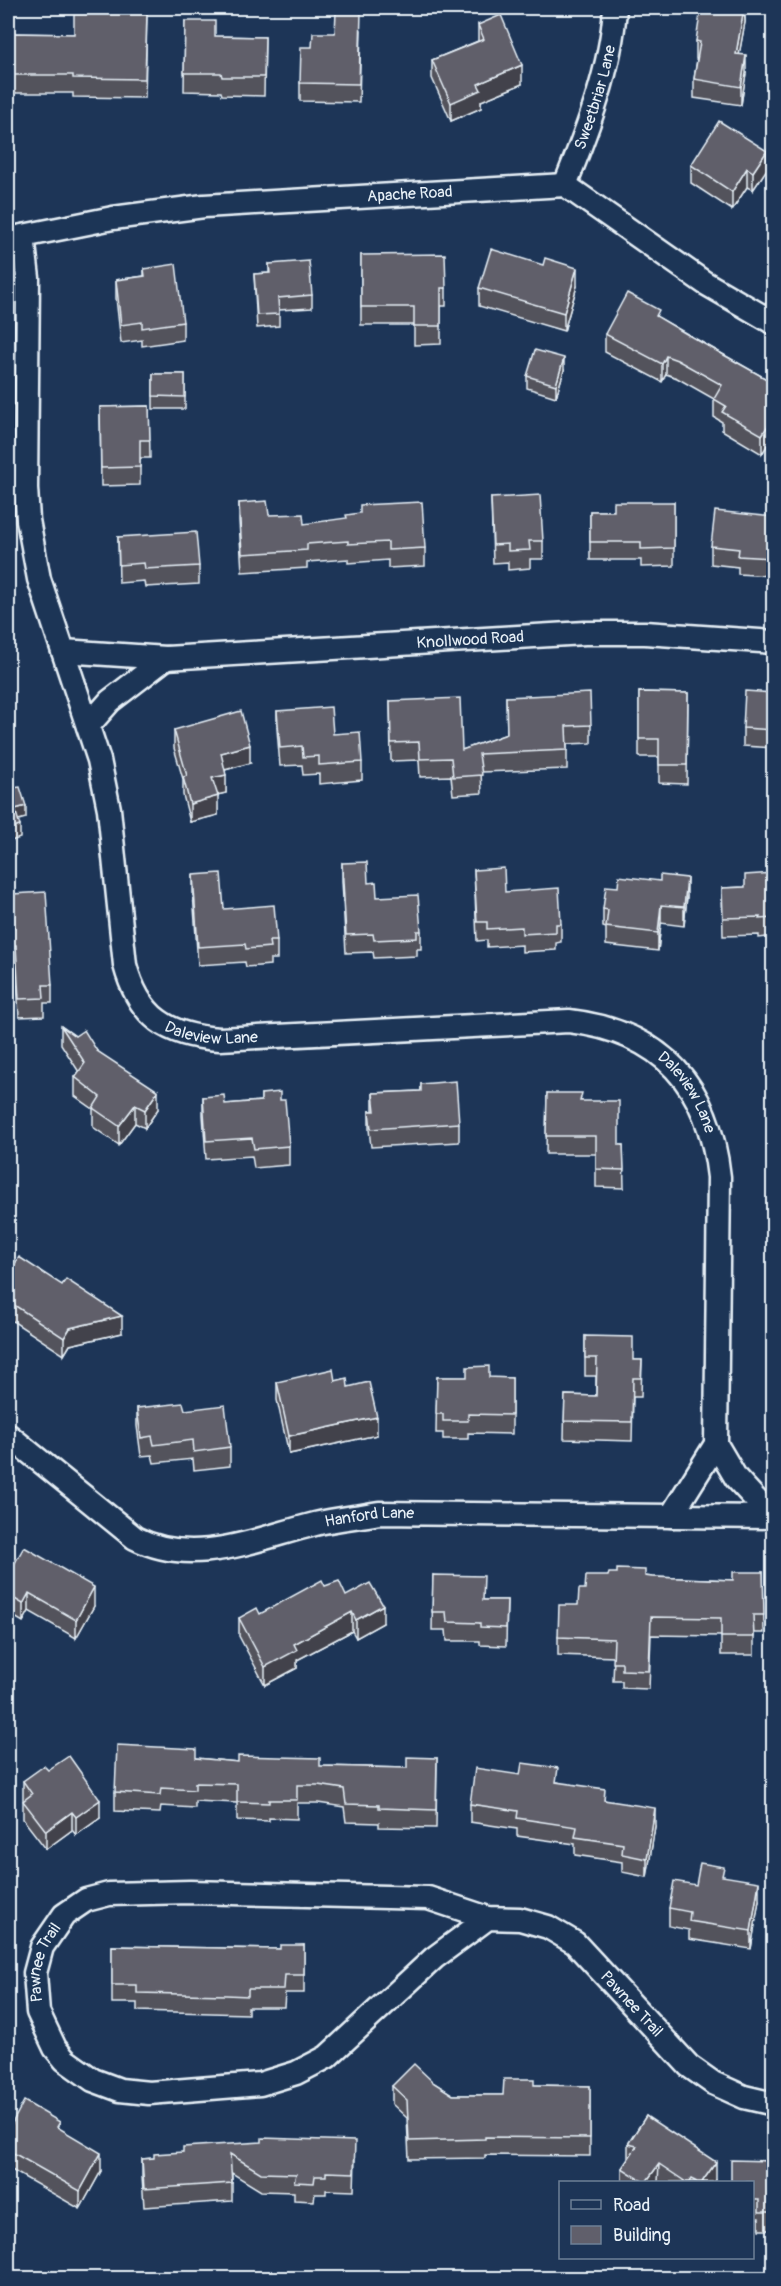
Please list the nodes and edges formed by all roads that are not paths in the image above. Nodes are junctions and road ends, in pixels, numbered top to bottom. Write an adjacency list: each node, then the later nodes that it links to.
1 (615, 8): 2 (street, Sweetbriar Lane)
2 (566, 184): 3 (street, Apache Road); 4 (street)
3 (15, 238): 6 (street, Daleview Lane)
4 (774, 323)
5 (774, 642): 7 (street, Knollwood Road)
6 (63, 651): 7 (street, Knollwood Road); 8 (street, Daleview Lane)
7 (166, 658): 8 (street)
8 (88, 726): 10 (street, Daleview Lane)
9 (8, 1435): 11 (street, Hanford Lane)
10 (716, 1444): 11 (street); 12 (street)
11 (671, 1516): 12 (street, Hanford Lane)
12 (773, 1517)
13 (488, 1918): 13 (street, Pawnee Trail); 14 (street, Pawnee Trail)
14 (774, 2103)

